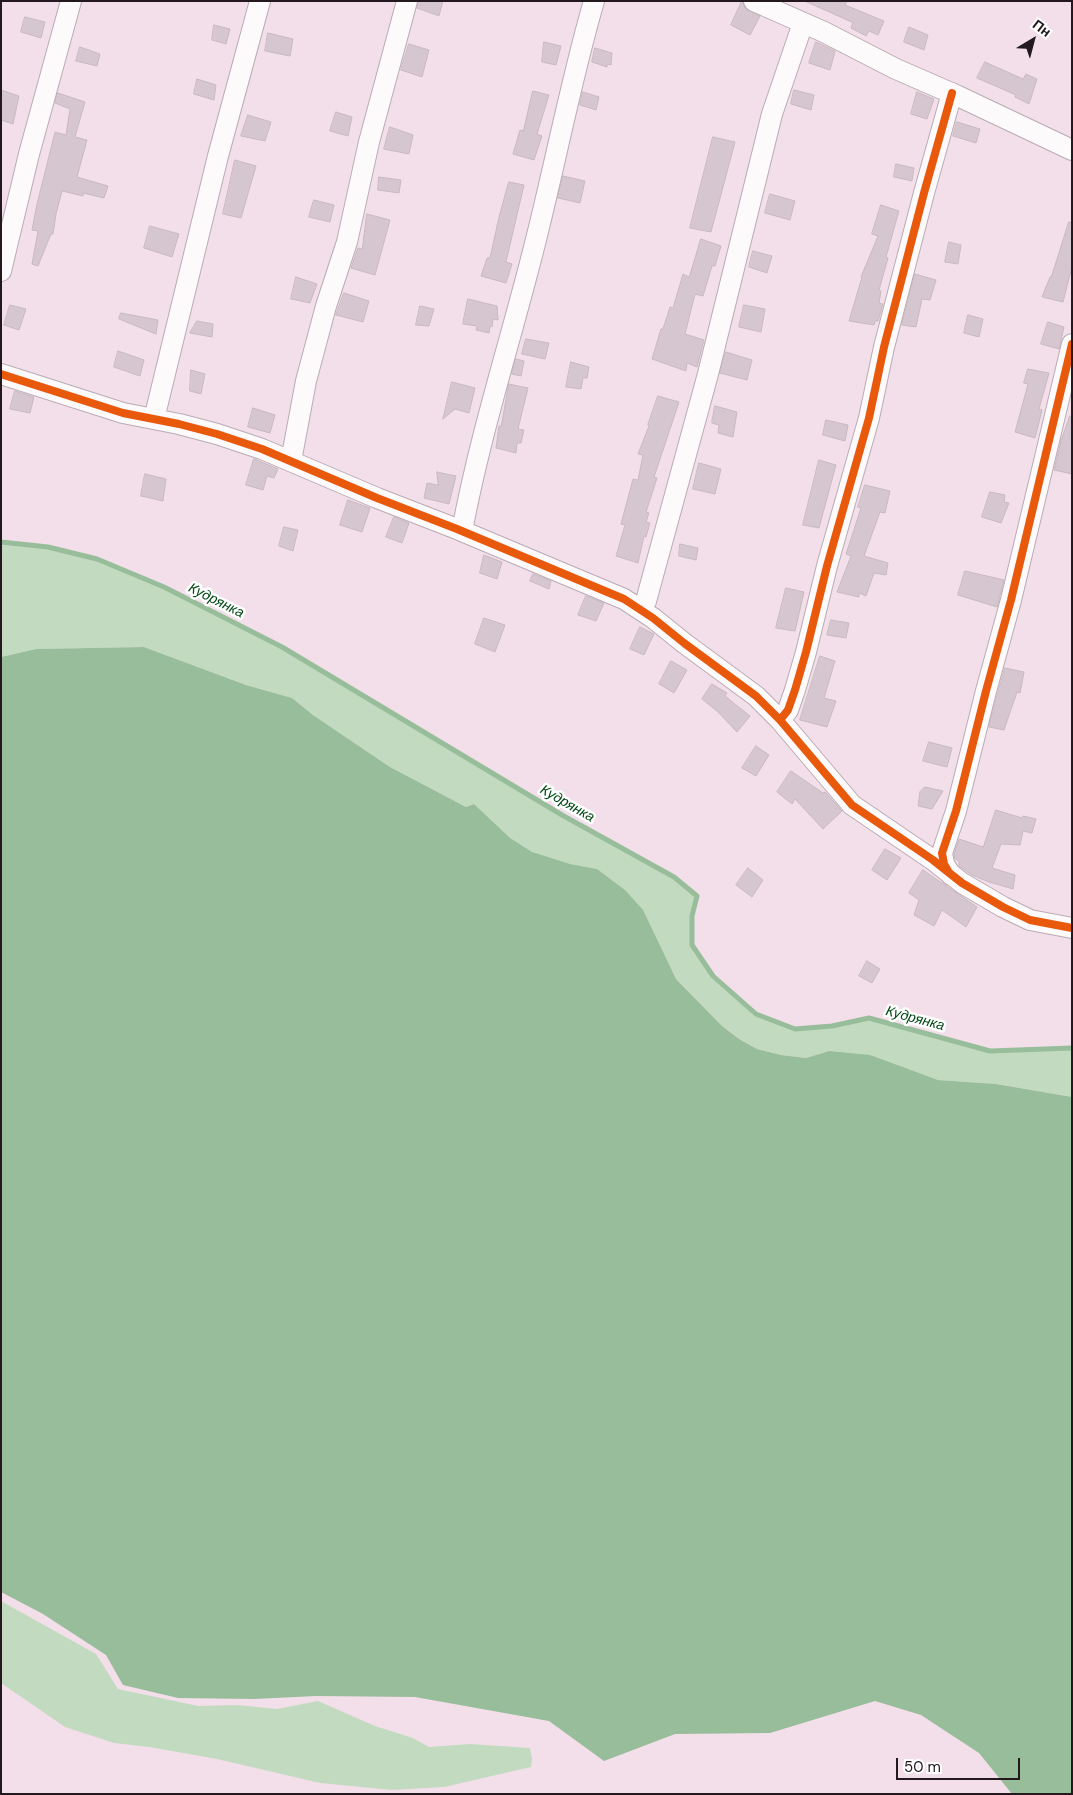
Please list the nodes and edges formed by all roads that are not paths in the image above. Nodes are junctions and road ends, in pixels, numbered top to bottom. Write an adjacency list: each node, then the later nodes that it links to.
1 (71, 1): 9 (street)
2 (260, 1): 12 (street)
3 (407, 1): 13 (street)
4 (594, 1): 14 (street)
5 (754, 1): 6 (street)
6 (803, 23): 7 (street); 15 (street)
7 (952, 93): 8 (street); 16 (street)
8 (1072, 150)
9 (1, 271)
10 (1072, 344): 17 (street)
11 (1, 374): 12 (street)
12 (154, 419): 13 (street)
13 (291, 461): 14 (street)
14 (462, 531): 15 (street)
15 (641, 610): 16 (street)
16 (780, 720): 17 (street)
17 (951, 875): 18 (street)
18 (1072, 928)

